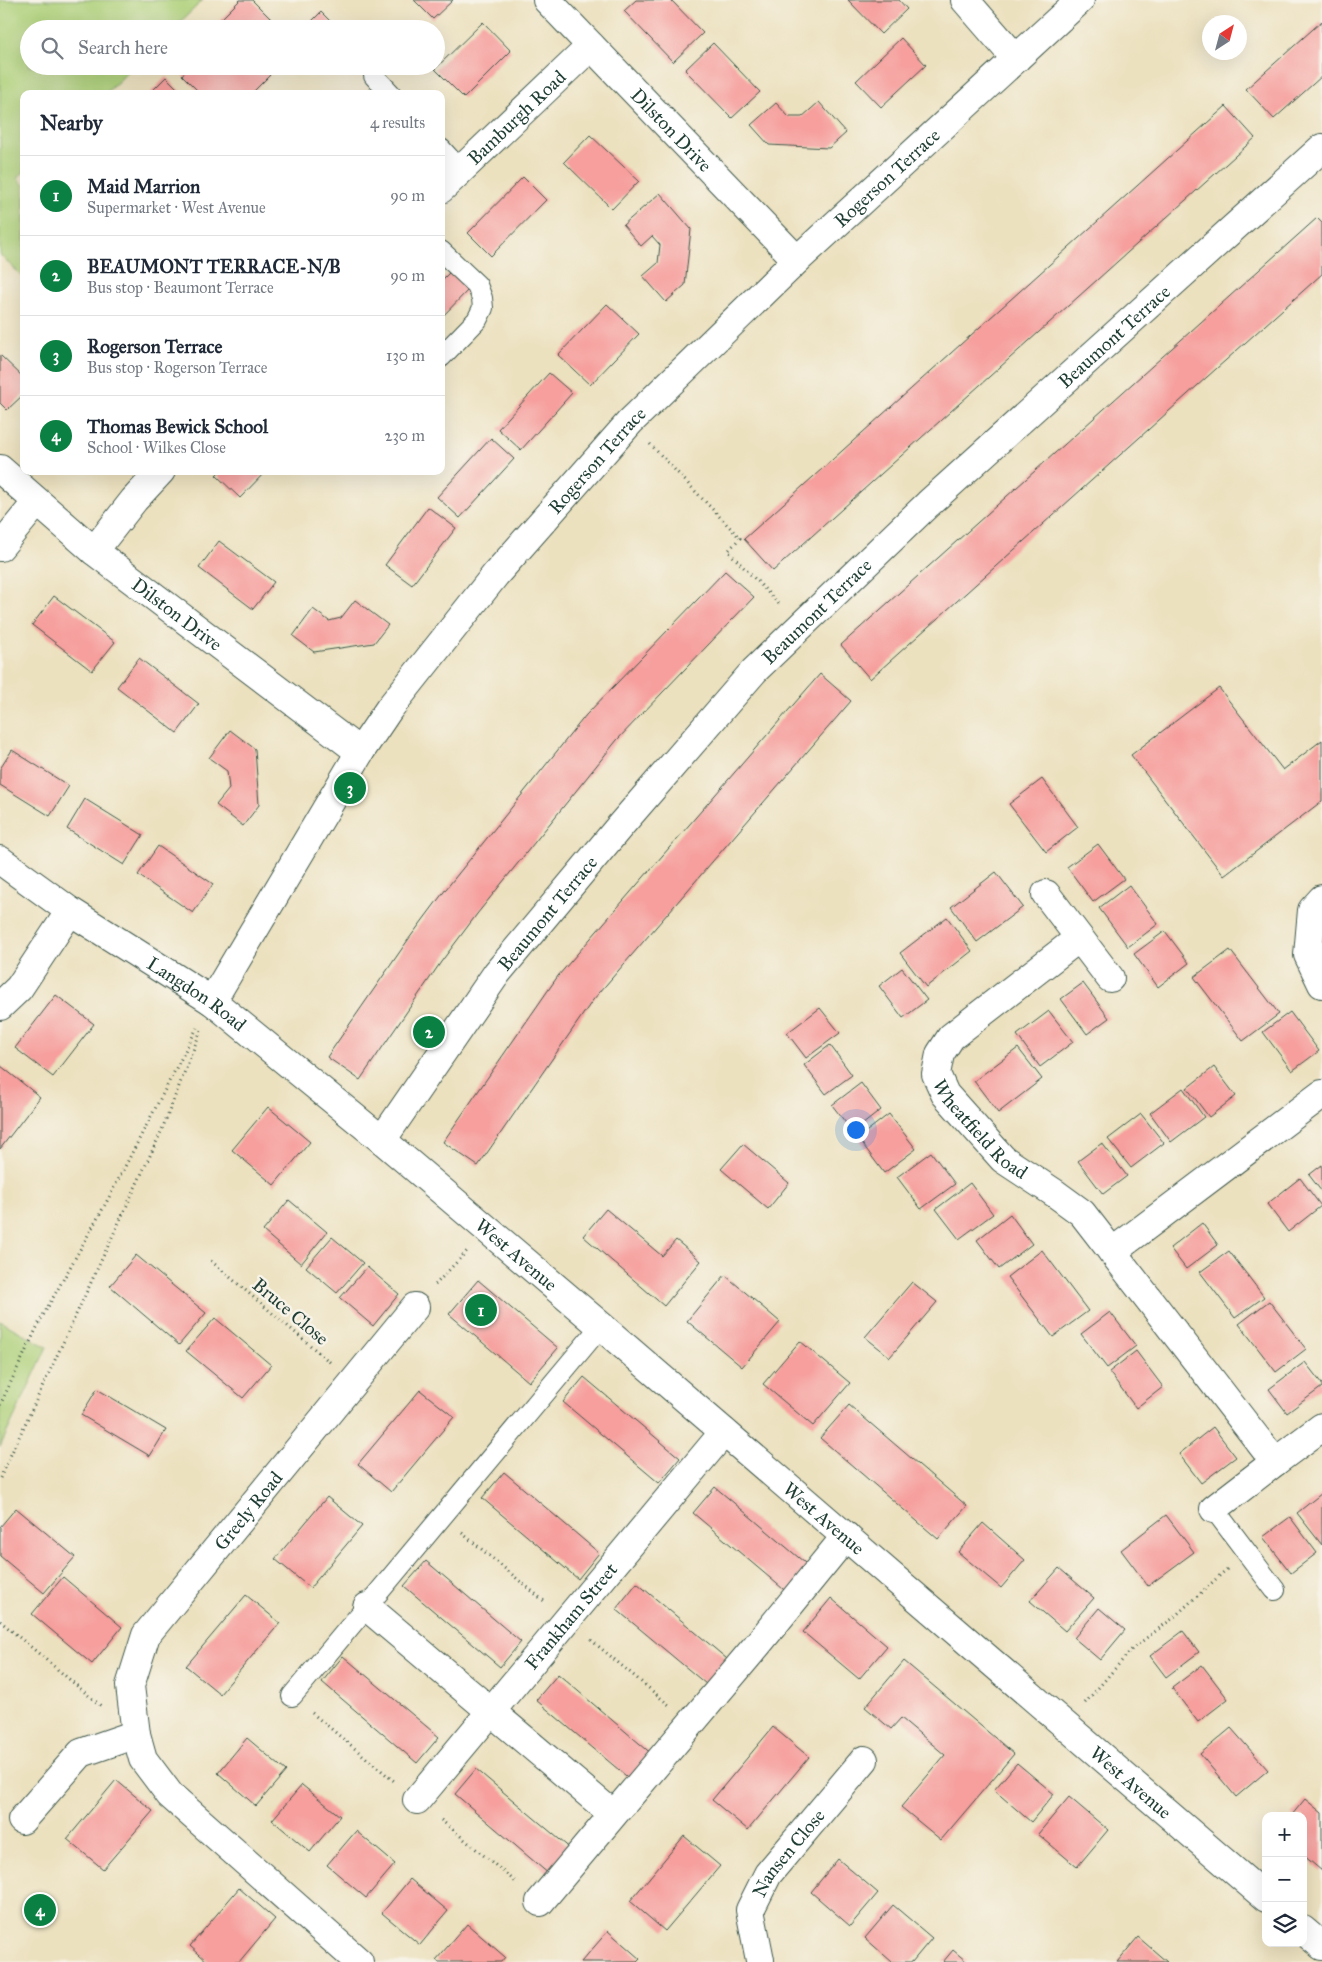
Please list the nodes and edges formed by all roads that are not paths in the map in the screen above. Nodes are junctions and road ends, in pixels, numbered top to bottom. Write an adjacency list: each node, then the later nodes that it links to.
1 (547, 0): 4 (street, Dilston Drive)
2 (965, 0): 5 (street)
3 (1080, 0): 5 (street, Rogerson Terrace)
4 (591, 46): 10 (street, Bamburgh Road); 12 (street, Dilston Drive)
5 (1016, 59): 12 (street, Rogerson Terrace)
6 (374, 76): 7 (lane)
7 (387, 90)
8 (1322, 148): 30 (street, Beaumont Terrace)
9 (445, 161): 10 (lane)
10 (451, 179)
11 (445, 255): 13 (lane)
12 (797, 260): 19 (street, Rogerson Terrace)
13 (445, 353)
14 (0, 469): 16 (street, Dilston Drive)
15 (157, 475): 18 (street)
16 (37, 502): 17 (street); 18 (street, Dilston Drive)
17 (0, 547)
18 (94, 552): 19 (street, Dilston Drive)
19 (360, 752): 27 (street, Rogerson Terrace)
20 (0, 860): 23 (street, Langdon Road)
21 (1046, 894): 24 (street)
22 (1322, 899): 26 (street)
23 (70, 911): 27 (street, Langdon Road); 28 (street)
24 (1079, 938): 25 (street); 31 (street, Wheatfield Road)
25 (1110, 978)
26 (1322, 984)
27 (212, 1001): 30 (street, Langdon Road)
28 (0, 1006)
29 (1322, 1094): 31 (street)
30 (382, 1140): 33 (street, West Avenue)
31 (1112, 1252): 36 (street, Wheatfield Road)
32 (415, 1306): 43 (street, Greely Road)
33 (601, 1326): 35 (street, West Avenue); 40 (lane)
34 (1322, 1427): 36 (street)
35 (724, 1432): 38 (street, West Avenue); 42 (street, Frankham Street)
36 (1275, 1462): 37 (street)
37 (1214, 1509): 39 (lane)
38 (846, 1536): 46 (street); 48 (street, West Avenue)
39 (1275, 1590)
40 (367, 1607): 41 (lane); 42 (street)
41 (292, 1696)
42 (490, 1712): 45 (street, Frankham Street); 46 (street)
43 (136, 1734): 47 (street); 53 (street, Greely Road)
44 (864, 1760): 52 (street, Nansen Close)
45 (417, 1800)
46 (618, 1809): 49 (street)
47 (22, 1820)
48 (1262, 1895)
49 (540, 1902)
50 (1307, 1933): 51 (street)
51 (1322, 1946)
52 (762, 1961)
53 (359, 1962)

